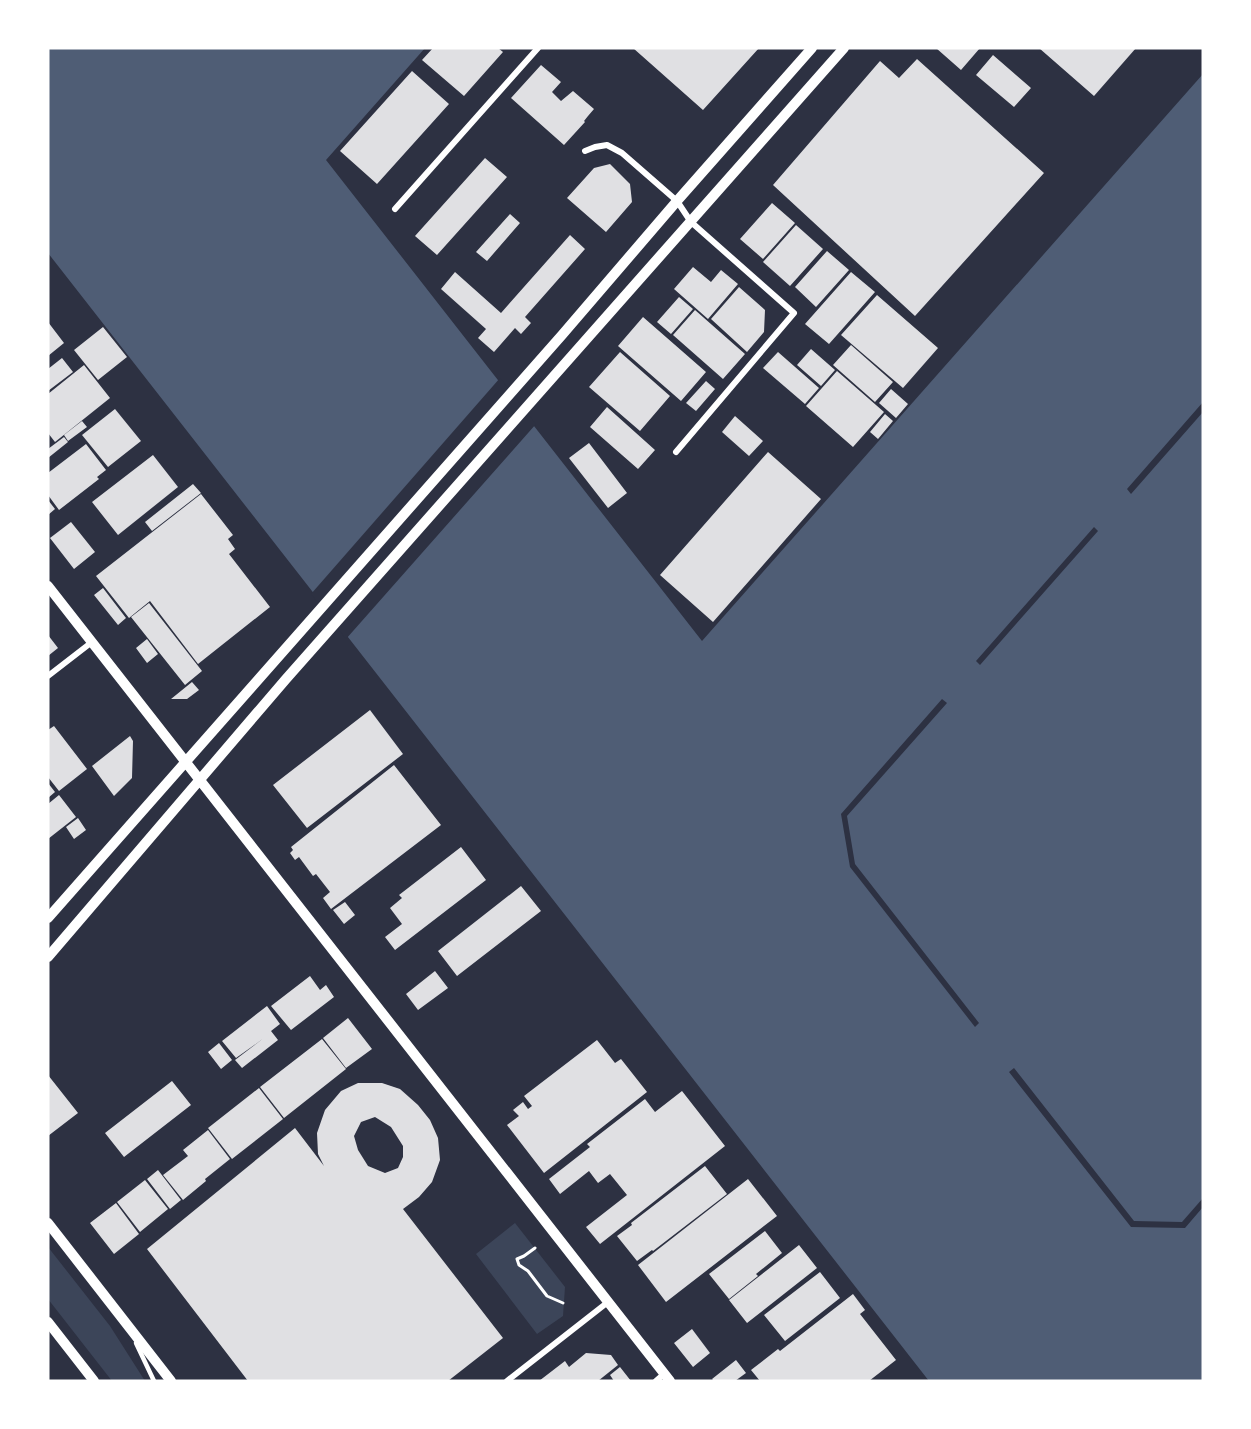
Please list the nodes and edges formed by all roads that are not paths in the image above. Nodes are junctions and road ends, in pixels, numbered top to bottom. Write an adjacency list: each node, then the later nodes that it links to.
1 (537, 48): 6 (street)
2 (812, 48): 5 (street)
3 (843, 48): 7 (street)
4 (585, 151): 5 (street)
5 (677, 201): 7 (street); 12 (street)
6 (395, 209)
7 (691, 222): 8 (street); 13 (street)
8 (676, 452)
9 (48, 586): 10 (street)
10 (92, 642): 11 (street); 12 (street)
11 (48, 676)
12 (187, 762): 13 (street); 14 (street)
13 (200, 780): 15 (street); 17 (street)
14 (48, 918)
15 (48, 957)
16 (48, 1223): 19 (street)
17 (608, 1302): 20 (street); 24 (street)
18 (48, 1322): 21 (street)
19 (127, 1324): 22 (lane); 23 (street)
20 (663, 1379)
21 (94, 1381)
22 (154, 1381)
23 (171, 1381)
24 (507, 1381)

